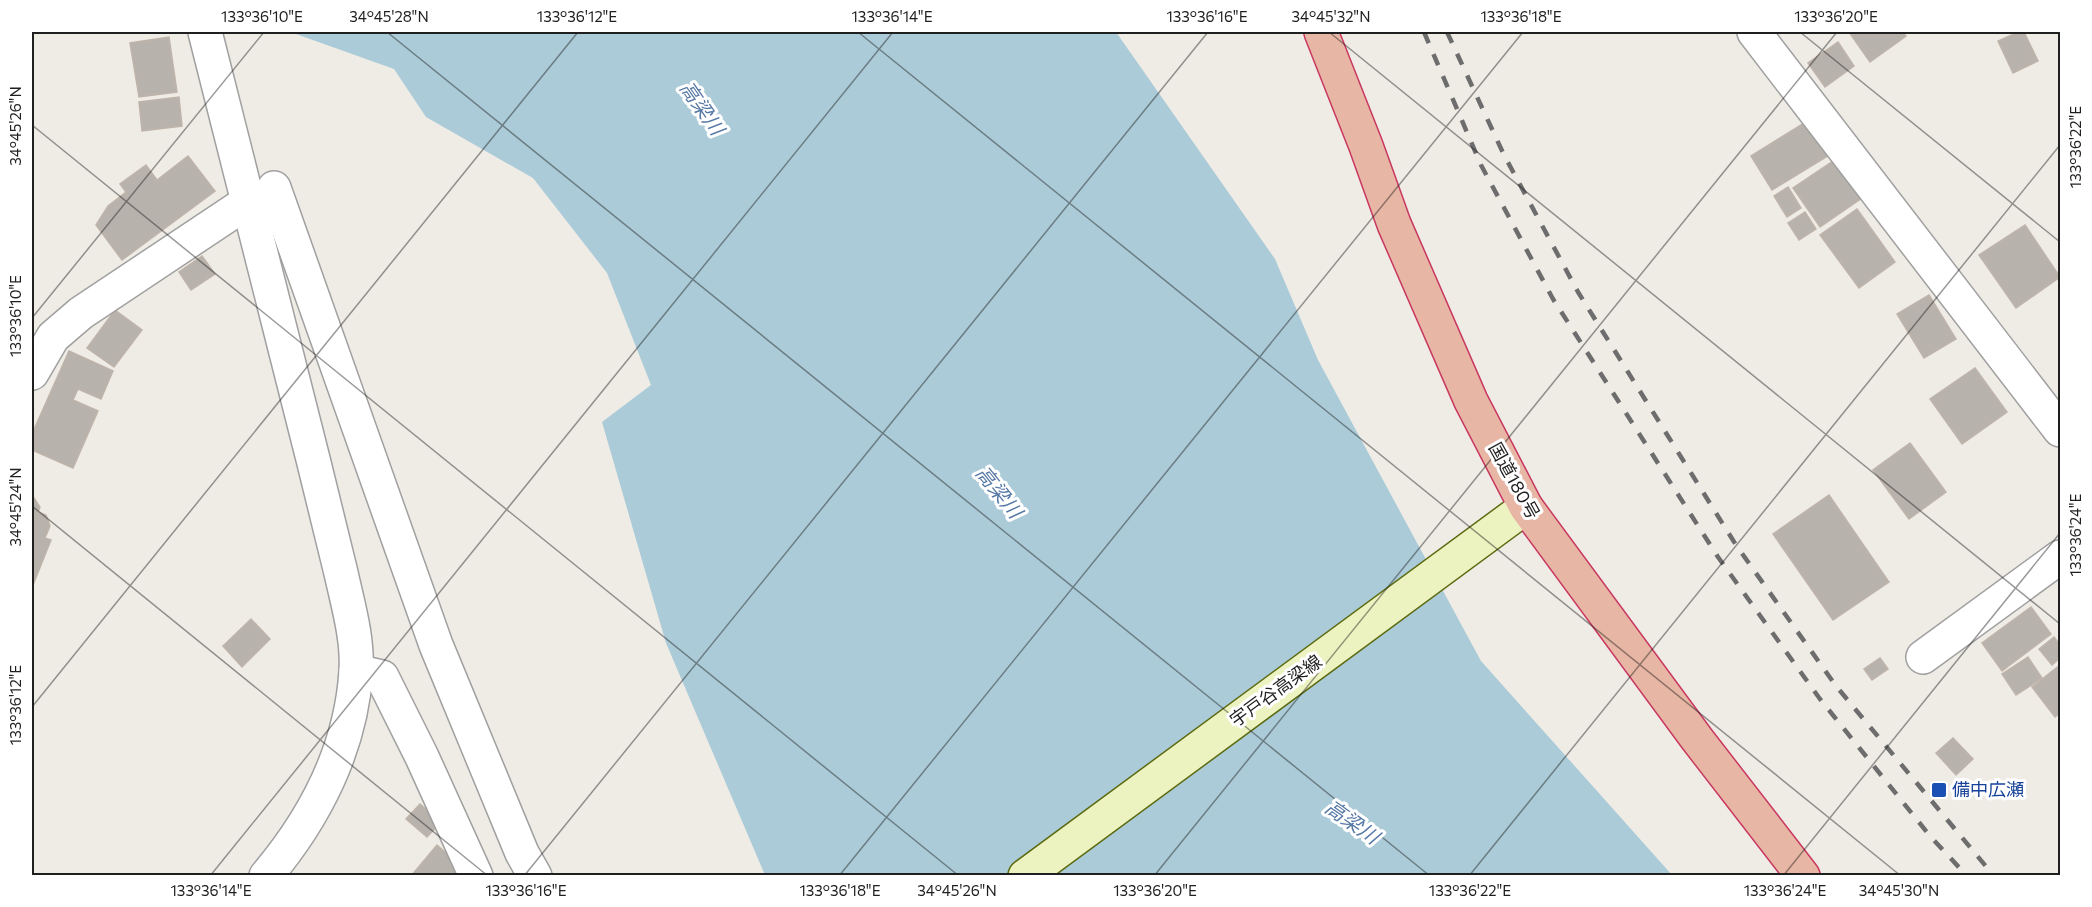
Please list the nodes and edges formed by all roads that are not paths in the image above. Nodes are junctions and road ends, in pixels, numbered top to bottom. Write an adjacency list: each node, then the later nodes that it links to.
1 (205, 32): 4 (street)
2 (1321, 32): 7 (highway, 国道180号)
3 (1754, 32): 6 (street)
4 (261, 194): 5 (street); 10 (street); 13 (street)
5 (32, 373)
6 (2061, 430)
7 (1526, 507): 14 (main road, 宇戸谷高梁線); 15 (highway, 国道180号)
8 (2061, 557): 9 (street)
9 (1923, 657)
10 (356, 671): 11 (street); 12 (street)
11 (266, 876)
12 (476, 876)
13 (535, 876)
14 (1025, 876)
15 (1803, 876)

